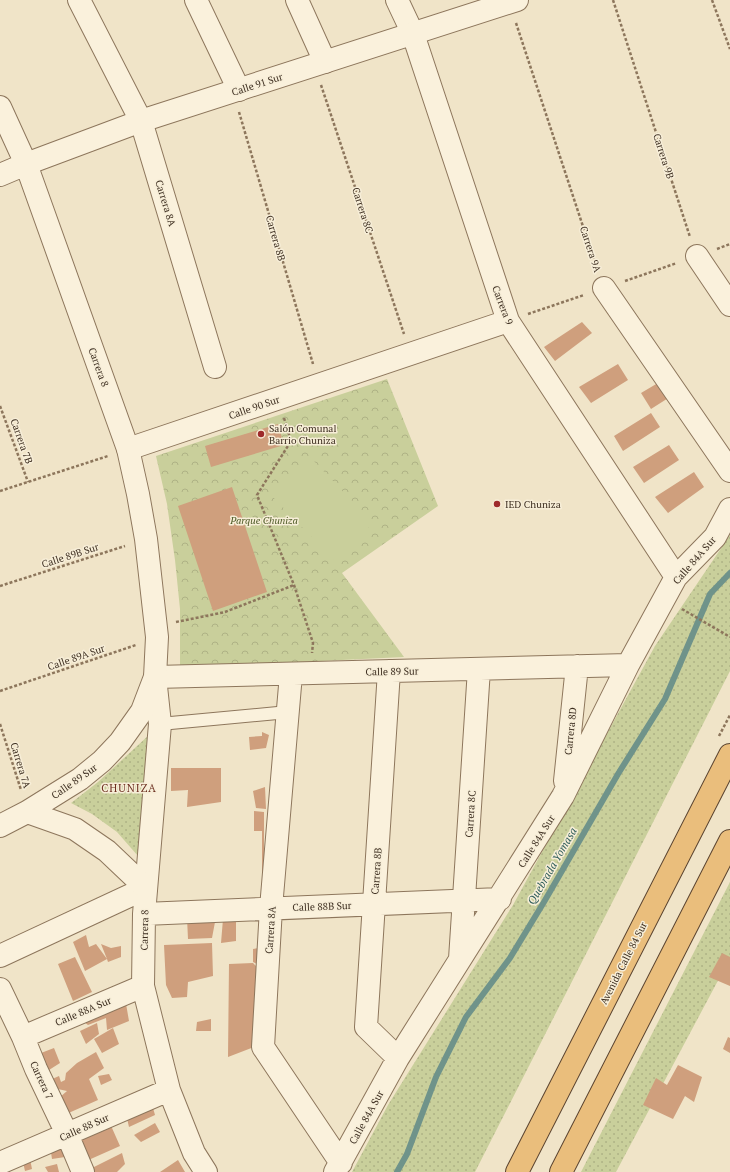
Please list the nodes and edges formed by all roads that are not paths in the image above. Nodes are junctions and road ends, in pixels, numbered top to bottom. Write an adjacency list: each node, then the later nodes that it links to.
1 (79, 0): 10 (street, Carrera 8A)
2 (196, 0): 8 (street)
3 (297, 0): 7 (street)
4 (396, 0): 6 (street, Carrera 9)
5 (511, 1): 6 (street, Calle 91 Sur)
6 (413, 34): 7 (street, Calle 91 Sur); 16 (street, Carrera 9)
7 (320, 64): 8 (street, Calle 91 Sur)
8 (236, 91): 10 (street, Calle 91 Sur)
9 (0, 107): 11 (street, Carrera 8)
10 (141, 121): 11 (street, Calle 91 Sur); 17 (street, Carrera 8A)
11 (26, 164): 12 (street, Calle 91 Sur); 18 (street, Carrera 8)
12 (0, 175)
13 (697, 256): 15 (street)
14 (604, 288): 19 (street)
15 (730, 305)
16 (508, 321): 18 (street, Calle 90 Sur); 21 (street, Carrera 9)
17 (215, 367)
18 (128, 449): 22 (street, Carrera 8)
19 (730, 471)
20 (730, 509): 21 (street, Calle 84A Sur)
21 (676, 577): 23 (street, Calle 84A Sur)
22 (157, 631): 28 (street, Calle 89 Sur)
23 (628, 665): 24 (street, Calle 89 Sur); 32 (street, Calle 84A Sur)
24 (577, 666): 25 (street, Calle 89 Sur); 32 (street, Carrera 8D)
25 (480, 669): 26 (street, Calle 89 Sur); 38 (street, Carrera 8C)
26 (389, 671): 27 (street, Calle 89 Sur); 39 (street, Carrera 8B)
27 (301, 673): 28 (street, Calle 89 Sur); 29 (street, Carrera 8A)
28 (155, 677): 30 (street, Carrera 8); 33 (street, Calle 89 Sur)
29 (288, 712): 30 (lane); 40 (street, Carrera 8A)
30 (160, 724): 36 (street, Carrera 8)
31 (730, 755): 54 (highway, Avenida Calle 84 Sur)
32 (563, 796): 37 (street, Calle 84A Sur)
33 (27, 812): 34 (street, Calle 89 Sur); 36 (street)
34 (0, 826)
35 (730, 840): 55 (highway)
36 (146, 888): 41 (street, Carrera 8); 42 (street)
37 (500, 899): 38 (street, Calle 88B Sur); 43 (street, Calle 84A Sur)
38 (464, 900): 39 (street, Calle 88B Sur); 43 (street, Carrera 8C)
39 (374, 904): 40 (street, Calle 88B Sur); 47 (street, Carrera 8B)
40 (271, 908): 41 (street, Calle 88B Sur); 51 (street, Carrera 8A)
41 (144, 914): 44 (street, Carrera 8)
42 (0, 956)
43 (460, 960): 47 (street, Calle 84A Sur)
44 (143, 986): 46 (street, Calle 88A Sur); 48 (street, Carrera 8)
45 (0, 989): 46 (street, Carrera 7)
46 (23, 1037): 49 (street, Carrera 7)
47 (398, 1058): 51 (street, Calle 84A Sur)
48 (169, 1090): 49 (street, Calle 88 Sur); 53 (street, Carrera 8)
49 (67, 1134): 50 (street, Calle 88 Sur); 52 (street, Carrera 7)
50 (0, 1163)
51 (338, 1167)
52 (83, 1172)
53 (206, 1172)
54 (517, 1172)
55 (561, 1172)

